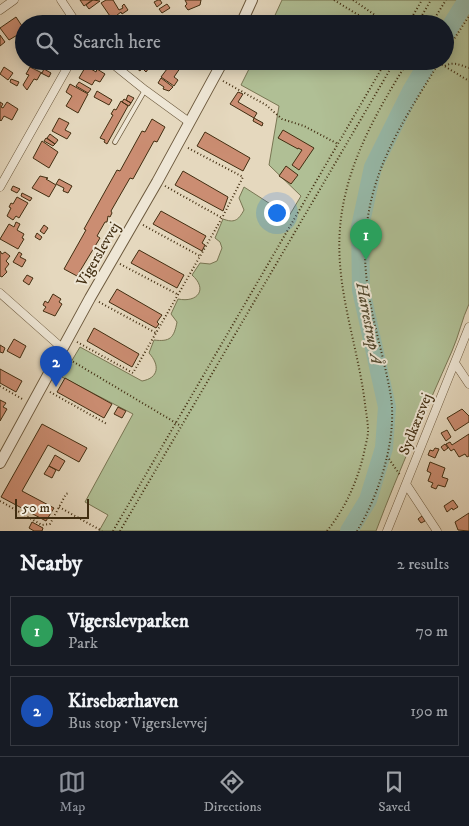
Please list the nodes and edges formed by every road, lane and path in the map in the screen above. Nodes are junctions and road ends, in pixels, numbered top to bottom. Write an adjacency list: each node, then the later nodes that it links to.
1 (14, 0): 9 (street)
2 (61, 0): 10 (street)
3 (252, 0): 11 (street)
4 (334, 0): 12 (path)
5 (353, 0): 13 (path)
6 (422, 0): 14 (path)
7 (431, 0): 15 (path)
8 (446, 0): 16 (path)
9 (0, 10)
10 (71, 15)
11 (245, 15)
12 (358, 15)
13 (375, 15)
14 (413, 15)
15 (422, 15)
16 (437, 15)
17 (469, 16): 18 (path)
18 (454, 39)
19 (454, 64): 20 (path)
20 (469, 68)
21 (66, 70): 37 (street)
22 (120, 70): 31 (street)
23 (218, 70): 29 (street, Vigerslevvej)
24 (381, 70): 35 (path)
25 (390, 70): 56 (path)
26 (403, 70): 66 (path)
27 (434, 70): 57 (path)
28 (451, 70): 30 (path)
29 (215, 76): 32 (street, Vigerslevvej); 35 (path)
30 (469, 81)
31 (145, 90): 32 (street); 33 (lane)
32 (190, 122): 34 (street, Vigerslevvej)
33 (115, 142)
34 (178, 143): 36 (street, Vigerslevvej); 38 (path)
35 (338, 144): 55 (path)
36 (157, 182): 38 (path); 39 (street, Vigerslevvej)
37 (0, 187)
38 (222, 218): 40 (path)
39 (135, 220): 40 (path); 41 (street, Vigerslevvej)
40 (200, 256): 43 (path)
41 (112, 260): 43 (path); 44 (street, Vigerslevvej)
42 (0, 293): 48 (street)
43 (177, 294): 46 (path)
44 (90, 298): 46 (path); 47 (street, Vigerslevvej)
45 (469, 327): 49 (street, Sydkærsvej)
46 (156, 333): 47 (path)
47 (69, 338): 48 (street, Vigerslevvej)
48 (61, 350): 52 (street, Vigerslevvej); 55 (path)
49 (455, 363): 50 (street); 59 (street, Sydkærsvej)
50 (469, 384)
51 (0, 386): 53 (path)
52 (41, 388): 53 (street, Vigerslevvej); 54 (path)
53 (32, 404): 58 (street, Vigerslevvej)
54 (107, 424)
55 (175, 424): 56 (path); 64 (path)
56 (181, 426): 65 (path)
57 (387, 456): 59 (path); 67 (path)
58 (0, 463)
59 (406, 484): 68 (street, Sydkærsvej); 69 (street)
60 (69, 493): 62 (path)
61 (0, 501): 62 (path)
62 (59, 507): 63 (path)
63 (102, 531)
64 (113, 531)
65 (120, 531)
66 (327, 531)
67 (357, 531)
68 (387, 531)
69 (437, 531)

